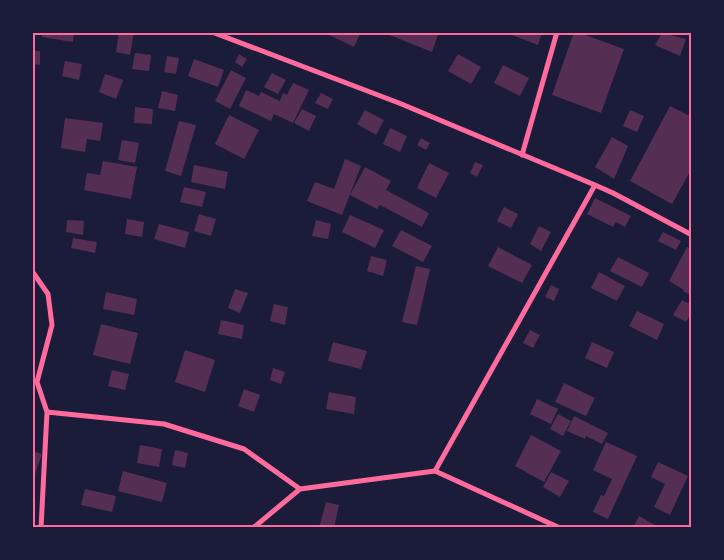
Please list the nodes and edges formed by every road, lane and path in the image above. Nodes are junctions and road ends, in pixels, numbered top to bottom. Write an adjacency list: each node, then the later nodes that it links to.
1 (212, 32): 3 (street)
2 (557, 32): 3 (street)
3 (522, 155): 4 (street)
4 (595, 185): 5 (street); 8 (street)
5 (692, 234)
6 (32, 271): 7 (street)
7 (47, 412): 9 (street); 10 (street)
8 (435, 471): 9 (street); 12 (street)
9 (300, 489): 11 (street)
10 (41, 528)
11 (253, 528)
12 (560, 528)

